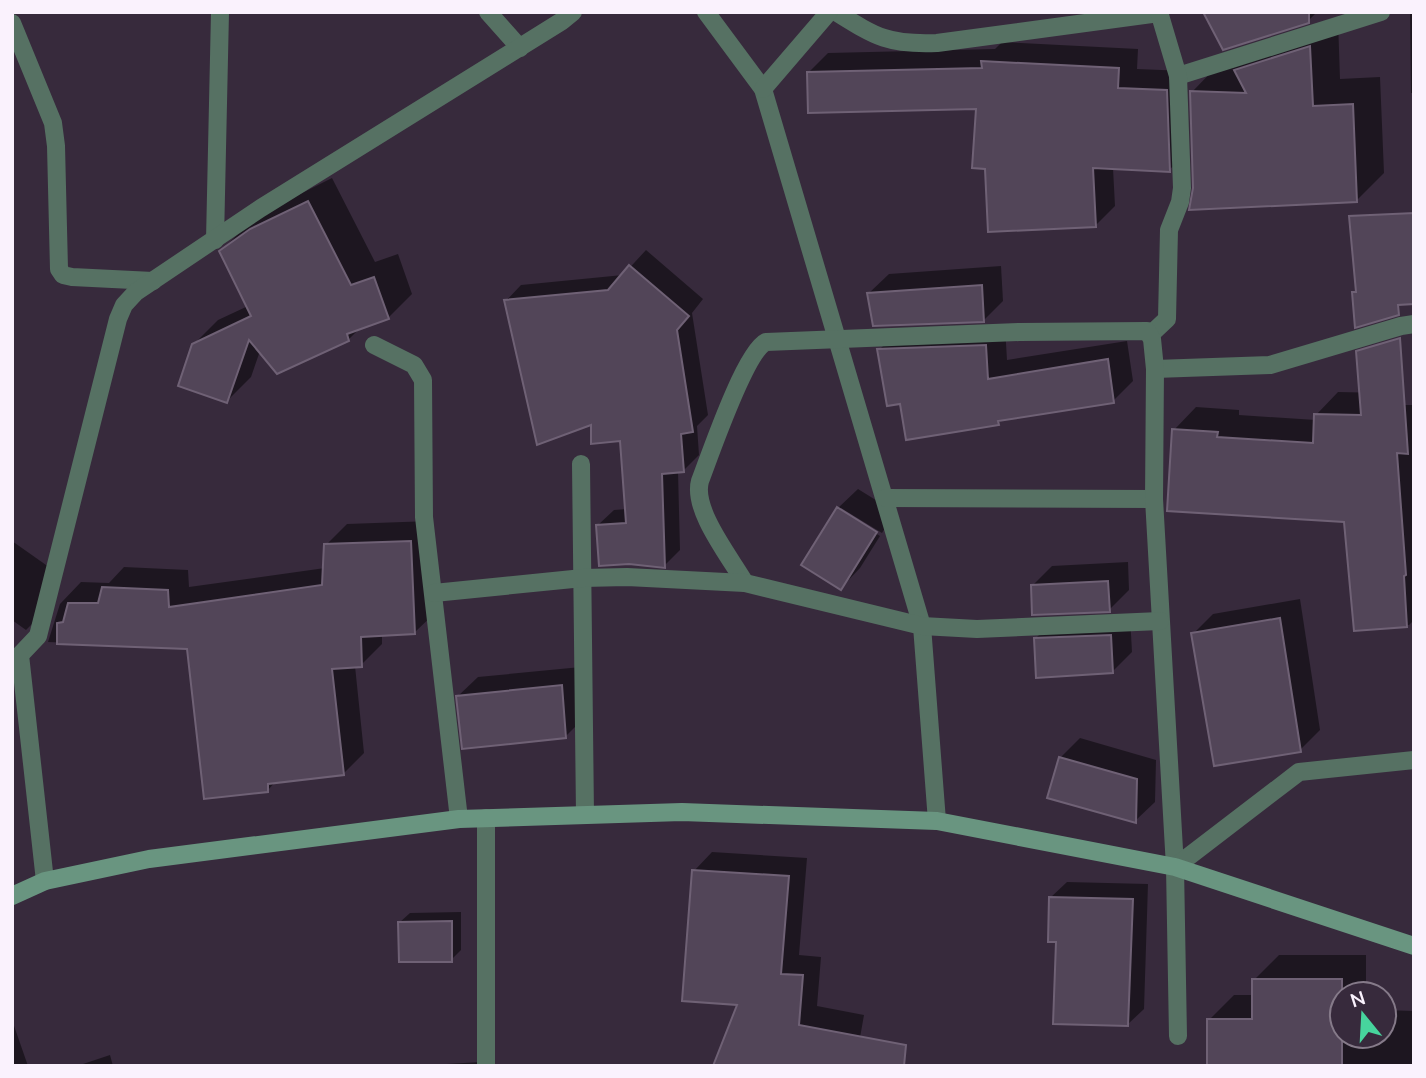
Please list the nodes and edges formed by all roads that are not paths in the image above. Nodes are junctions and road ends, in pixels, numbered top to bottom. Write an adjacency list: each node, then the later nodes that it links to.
1 (220, 12): 14 (street)
2 (488, 12): 11 (street)
3 (573, 12): 11 (street)
4 (706, 12): 13 (street)
5 (829, 12): 13 (street)
6 (836, 12): 8 (street)
7 (1381, 12): 9 (street)
8 (1159, 13): 12 (street)
9 (1361, 15): 12 (street)
10 (12, 23): 15 (street)
11 (520, 48): 14 (street)
12 (1178, 76): 17 (street)
13 (763, 89): 18 (street)
14 (215, 240): 15 (street)
15 (153, 281): 29 (street)
16 (1414, 324): 20 (street)
17 (1150, 335): 18 (street); 20 (street)
18 (839, 340): 22 (street); 25 (street)
19 (374, 345): 26 (street)
20 (1155, 369): 23 (street)
21 (581, 464): 24 (street)
22 (885, 498): 23 (street); 28 (street)
23 (1154, 499): 27 (street)
24 (583, 578): 25 (street); 26 (street); 31 (street)
25 (745, 583): 28 (street)
26 (434, 593): 33 (street)
27 (1160, 621): 28 (street); 35 (street)
28 (922, 626): 34 (street)
29 (16, 655): 36 (street)
30 (1414, 760): 35 (street)
31 (585, 815): 32 (street); 34 (street)
32 (486, 818): 33 (street); 40 (street)
33 (459, 819): 36 (street)
34 (937, 821): 35 (street)
35 (1175, 867): 38 (street); 39 (street)
36 (45, 881): 37 (street)
37 (12, 896)
38 (1414, 946)
39 (1178, 1035)
40 (486, 1066)

